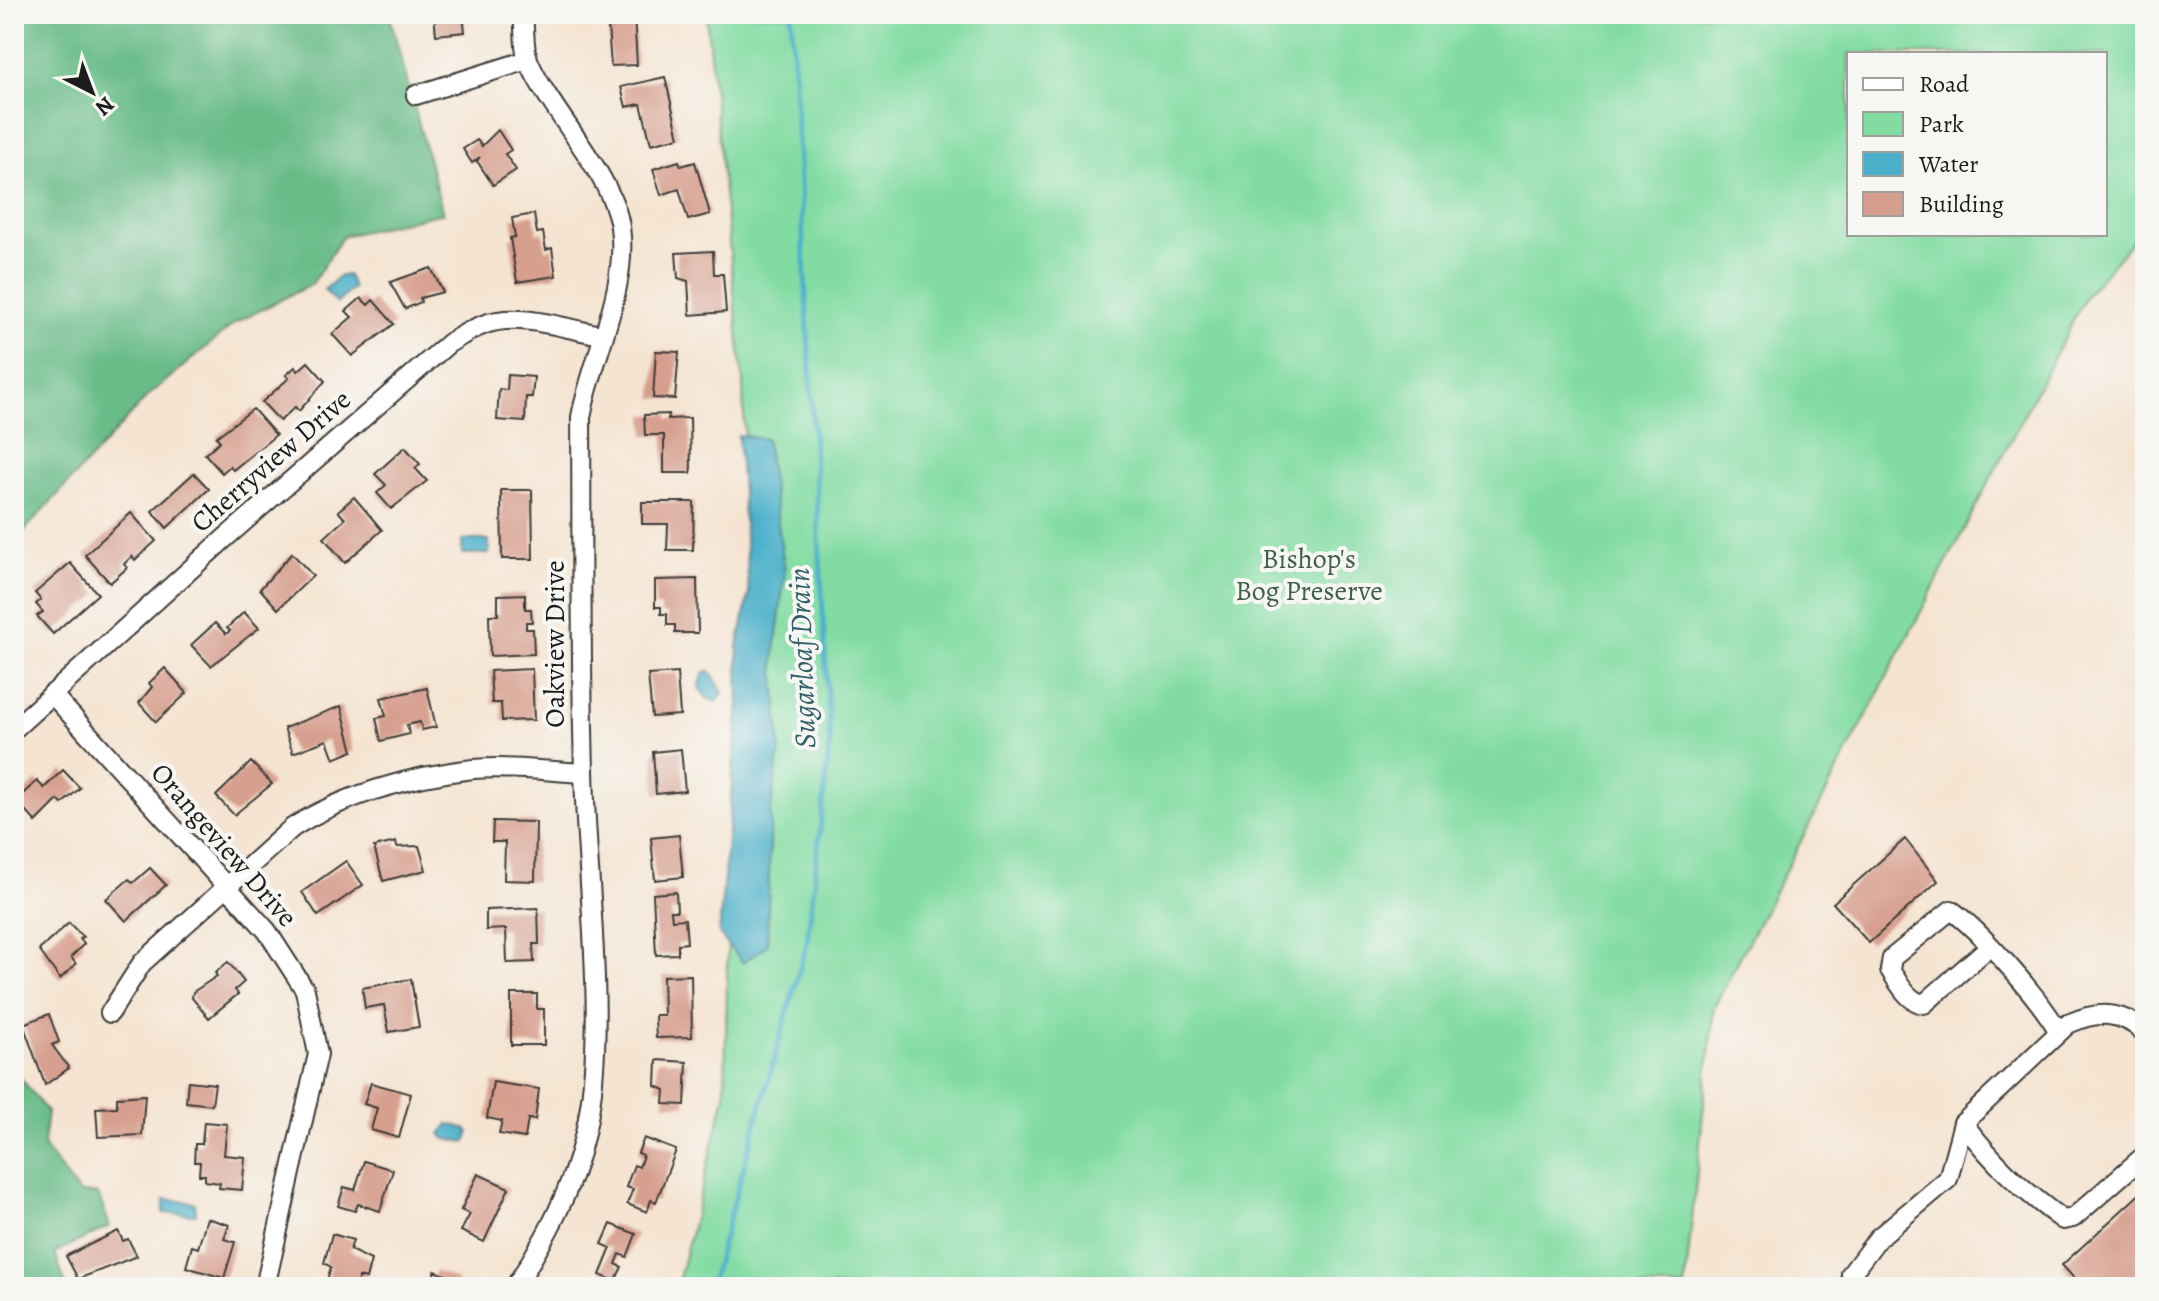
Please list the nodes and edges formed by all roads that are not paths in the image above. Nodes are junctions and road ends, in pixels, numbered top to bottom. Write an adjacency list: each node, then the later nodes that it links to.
1 (523, 14): 2 (street, Oakview Drive)
2 (528, 60): 3 (street); 4 (street, Oakview Drive)
3 (416, 95)
4 (601, 335): 5 (street, Cherryview Drive); 7 (street, Oakview Drive)
5 (52, 694): 6 (street, Cherryview Drive); 8 (street, Orangeview Drive)
6 (14, 729)
7 (584, 773): 8 (street); 16 (street, Oakview Drive)
8 (227, 887): 10 (street); 15 (street, Orangeview Drive)
9 (1989, 947): 9 (street); 11 (street)
10 (110, 1013)
11 (2059, 1032): 12 (street); 13 (street)
12 (2145, 1033)
13 (1963, 1123): 14 (street); 17 (street)
14 (2145, 1155)
15 (265, 1287)
16 (515, 1287)
17 (1856, 1287)

